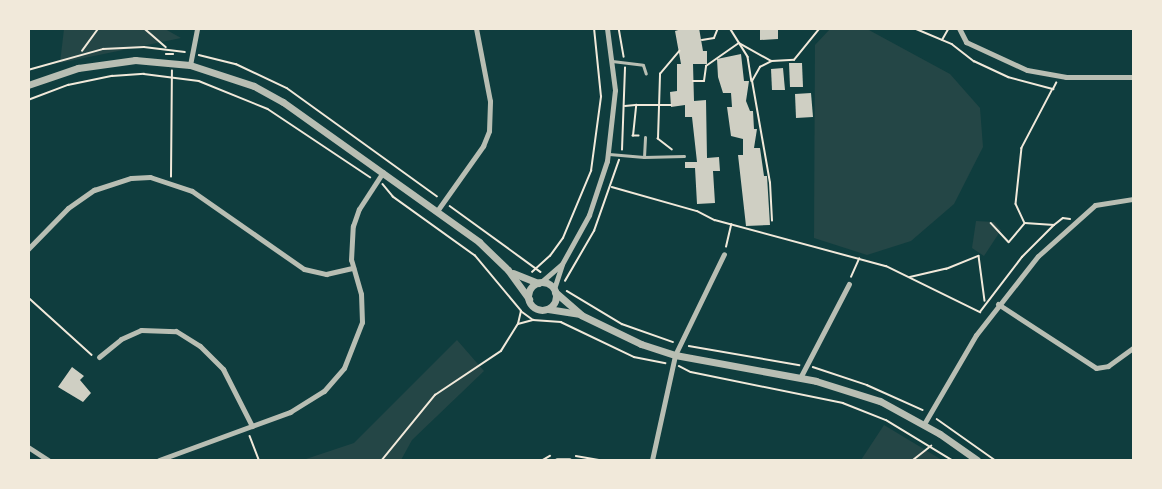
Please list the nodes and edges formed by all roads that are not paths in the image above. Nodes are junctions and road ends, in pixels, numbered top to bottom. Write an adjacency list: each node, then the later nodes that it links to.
1 (197, 28): 6 (street)
2 (476, 28): 16 (street)
3 (607, 28): 5 (street)
4 (959, 28): 8 (street)
5 (612, 61): 7 (lane); 11 (street)
6 (190, 65): 9 (street); 14 (street)
7 (646, 74)
8 (1134, 76)
9 (28, 84)
10 (645, 137): 13 (lane)
11 (608, 154): 13 (lane); 19 (street)
12 (684, 156): 13 (lane)
13 (644, 157)
14 (383, 172): 16 (street); 20 (street)
15 (1134, 199): 26 (street)
16 (437, 211): 21 (street)
17 (28, 249): 20 (street)
18 (724, 254): 30 (street)
19 (562, 264): 22 (street); 24 (street)
20 (353, 268): 34 (street)
21 (508, 270): 22 (street); 25 (street)
22 (539, 283): 24 (street); 25 (street)
23 (849, 284): 32 (street)
24 (555, 291): 27 (street); 28 (street)
25 (529, 299): 27 (street)
26 (998, 304): 29 (street); 33 (street)
27 (548, 309): 28 (street)
28 (581, 315): 30 (street)
29 (1134, 347)
30 (675, 355): 32 (street); 40 (street)
31 (99, 357): 34 (street)
32 (800, 378): 33 (street)
33 (924, 424): 41 (street)
34 (250, 427): 37 (street)
35 (28, 447): 36 (street)
36 (48, 460)
37 (159, 460)
38 (557, 460): 39 (street)
39 (569, 460)
40 (652, 460)
41 (977, 460)

